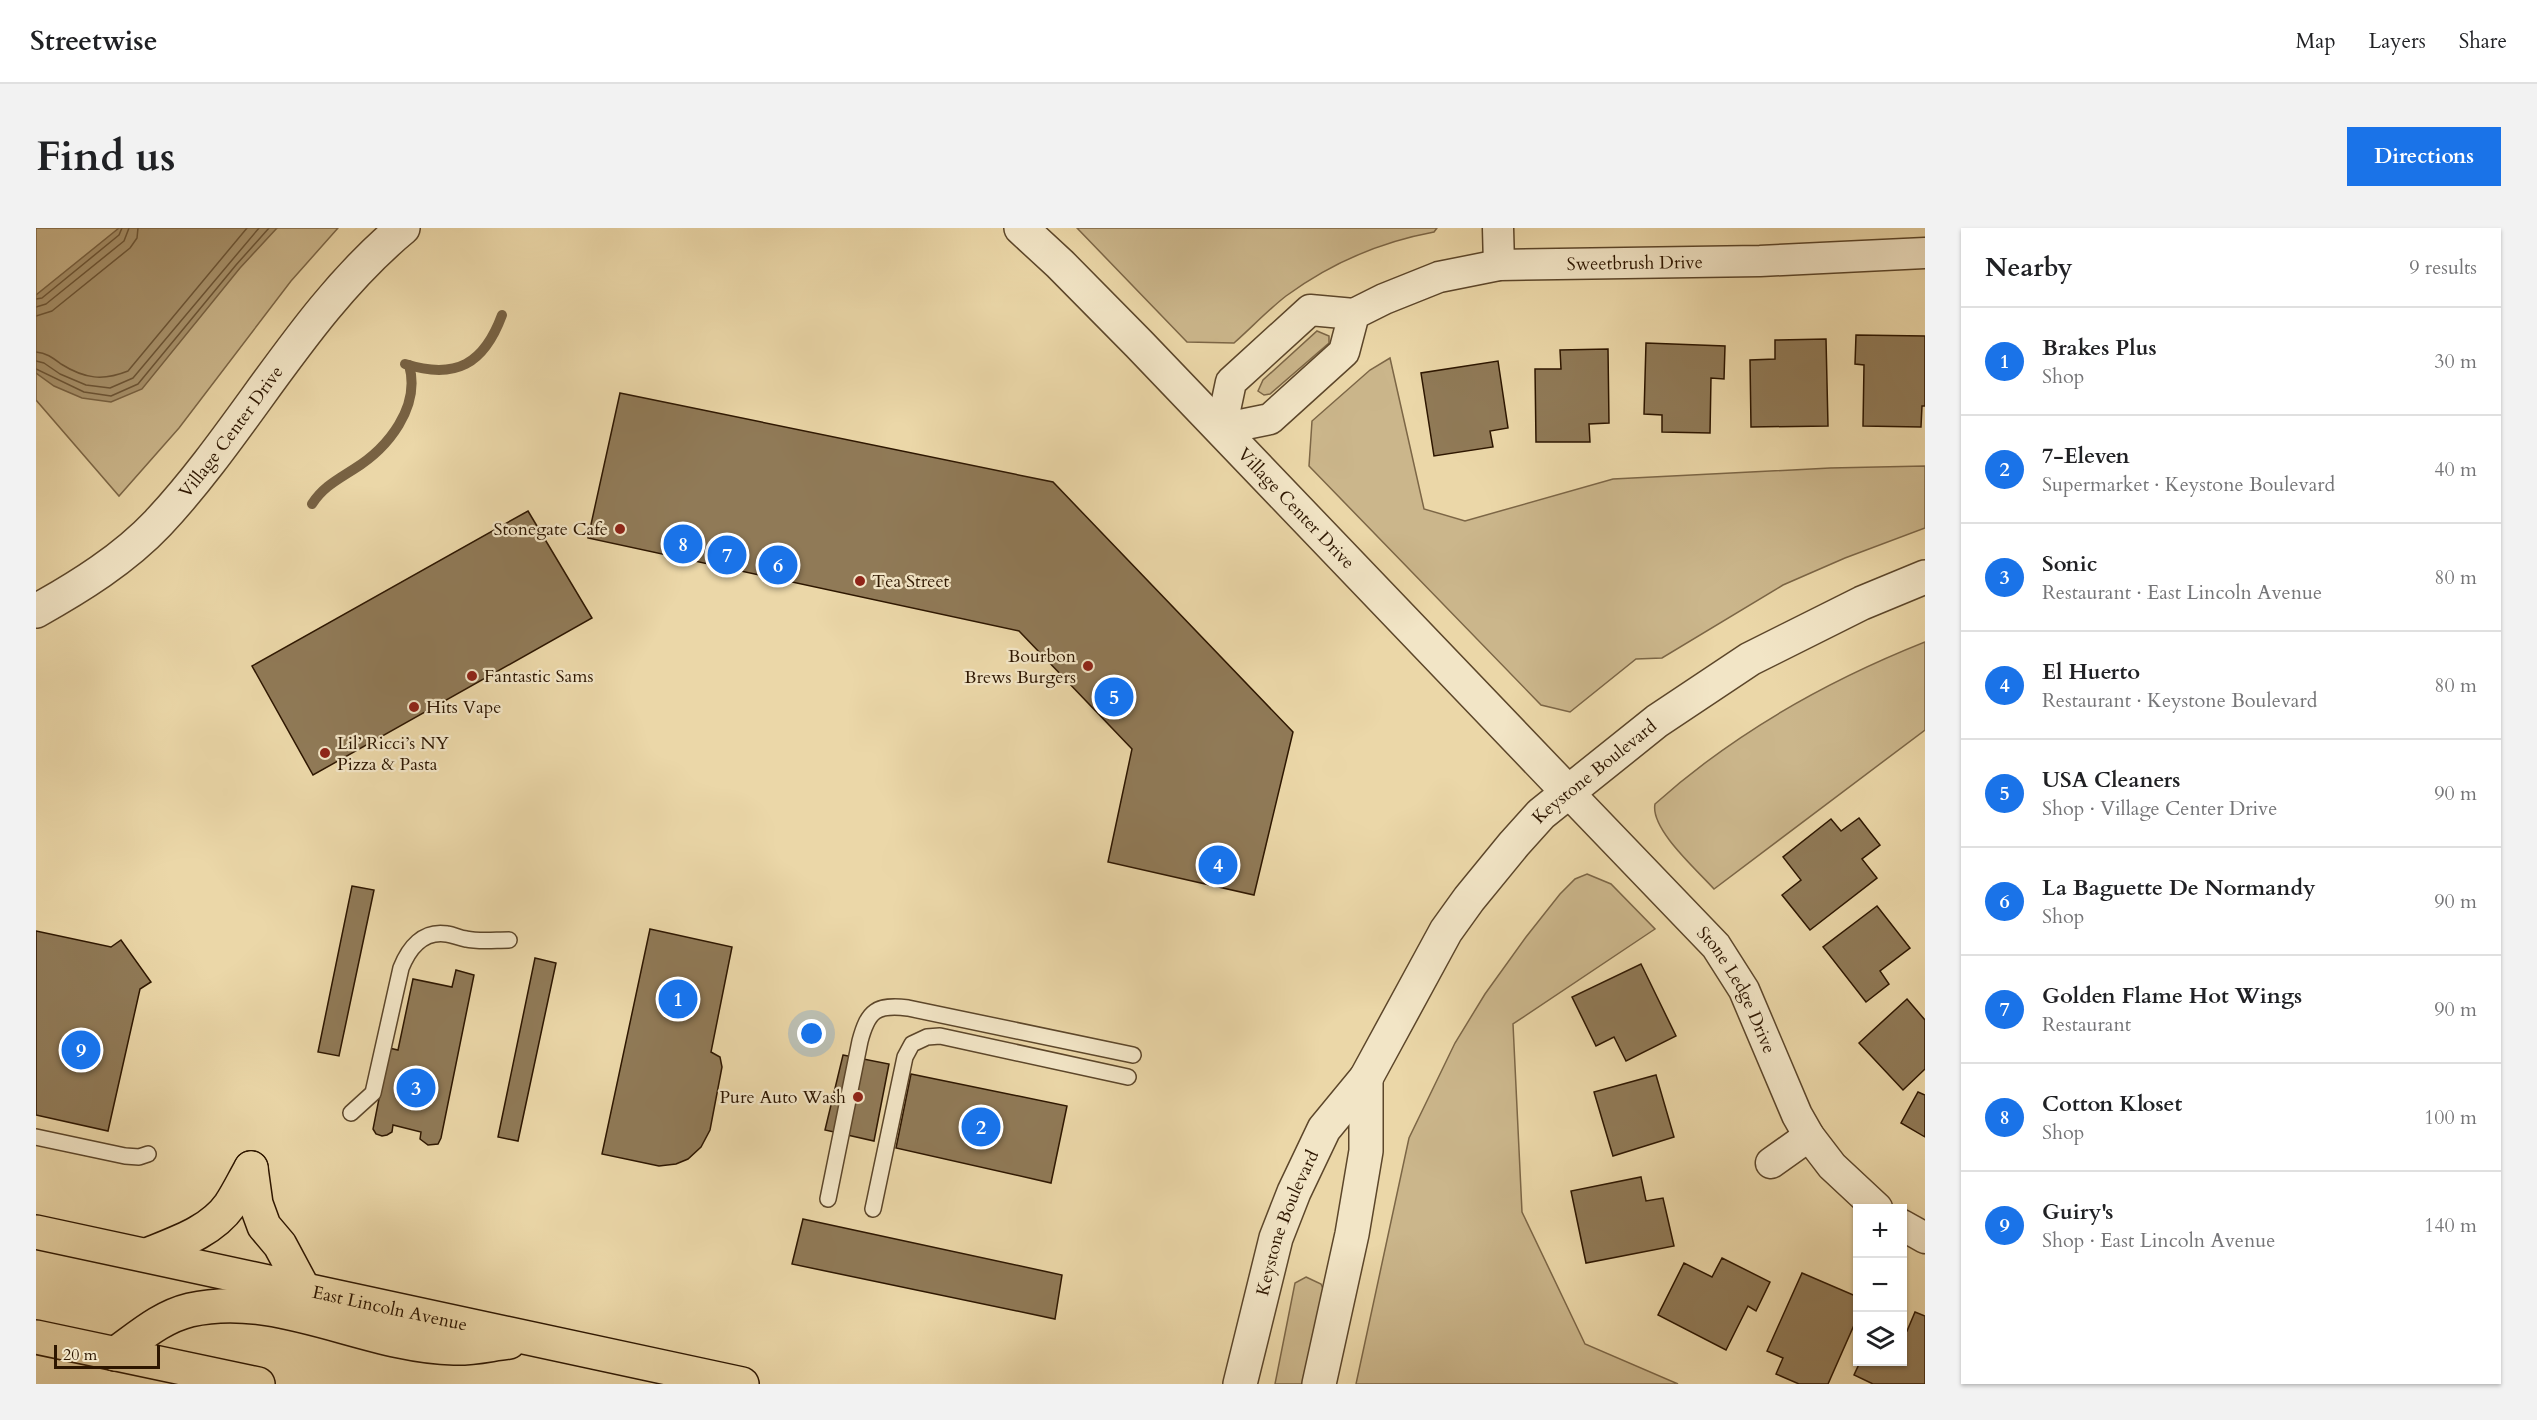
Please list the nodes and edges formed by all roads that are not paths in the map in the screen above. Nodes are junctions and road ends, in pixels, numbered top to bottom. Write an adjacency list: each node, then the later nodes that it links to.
1 (403, 228): 9 (street, Village Center Drive)
2 (1021, 228): 7 (street, Village Center Drive)
3 (1498, 228): 5 (street)
4 (1925, 253): 5 (street, Sweetbrush Drive)
5 (1499, 266): 6 (street, Sweetbrush Drive)
6 (1354, 314): 7 (street); 7 (street)
7 (1221, 429): 10 (street, Village Center Drive)
8 (1925, 578): 10 (street, Keystone Boulevard)
9 (36, 611)
10 (1568, 792): 14 (street, Keystone Boulevard); 16 (street, Stone Ledge Drive)
11 (509, 940): 15 (lane)
12 (1133, 1055): 20 (lane)
13 (1128, 1077): 22 (lane)
14 (1366, 1078): 33 (street, Keystone Boulevard); 34 (street, Keystone Boulevard)
15 (351, 1113)
16 (1809, 1136): 19 (street); 21 (street, Stone Ledge Drive)
17 (36, 1137): 18 (lane)
18 (148, 1154)
19 (1771, 1163)
20 (828, 1199)
21 (1872, 1204)
22 (873, 1209)
23 (1907, 1228): 25 (street)
24 (36, 1232): 26 (main road, East Lincoln Avenue)
25 (1925, 1238)
26 (147, 1256): 27 (main road, East Lincoln Avenue); 27 (main road)
27 (303, 1288): 29 (main road, East Lincoln Avenue)
28 (36, 1337): 30 (main road)
29 (534, 1338): 30 (main road); 32 (main road, East Lincoln Avenue)
30 (115, 1354): 31 (main road)
31 (258, 1384)
32 (742, 1384)
33 (1240, 1384)
34 (1319, 1384)

